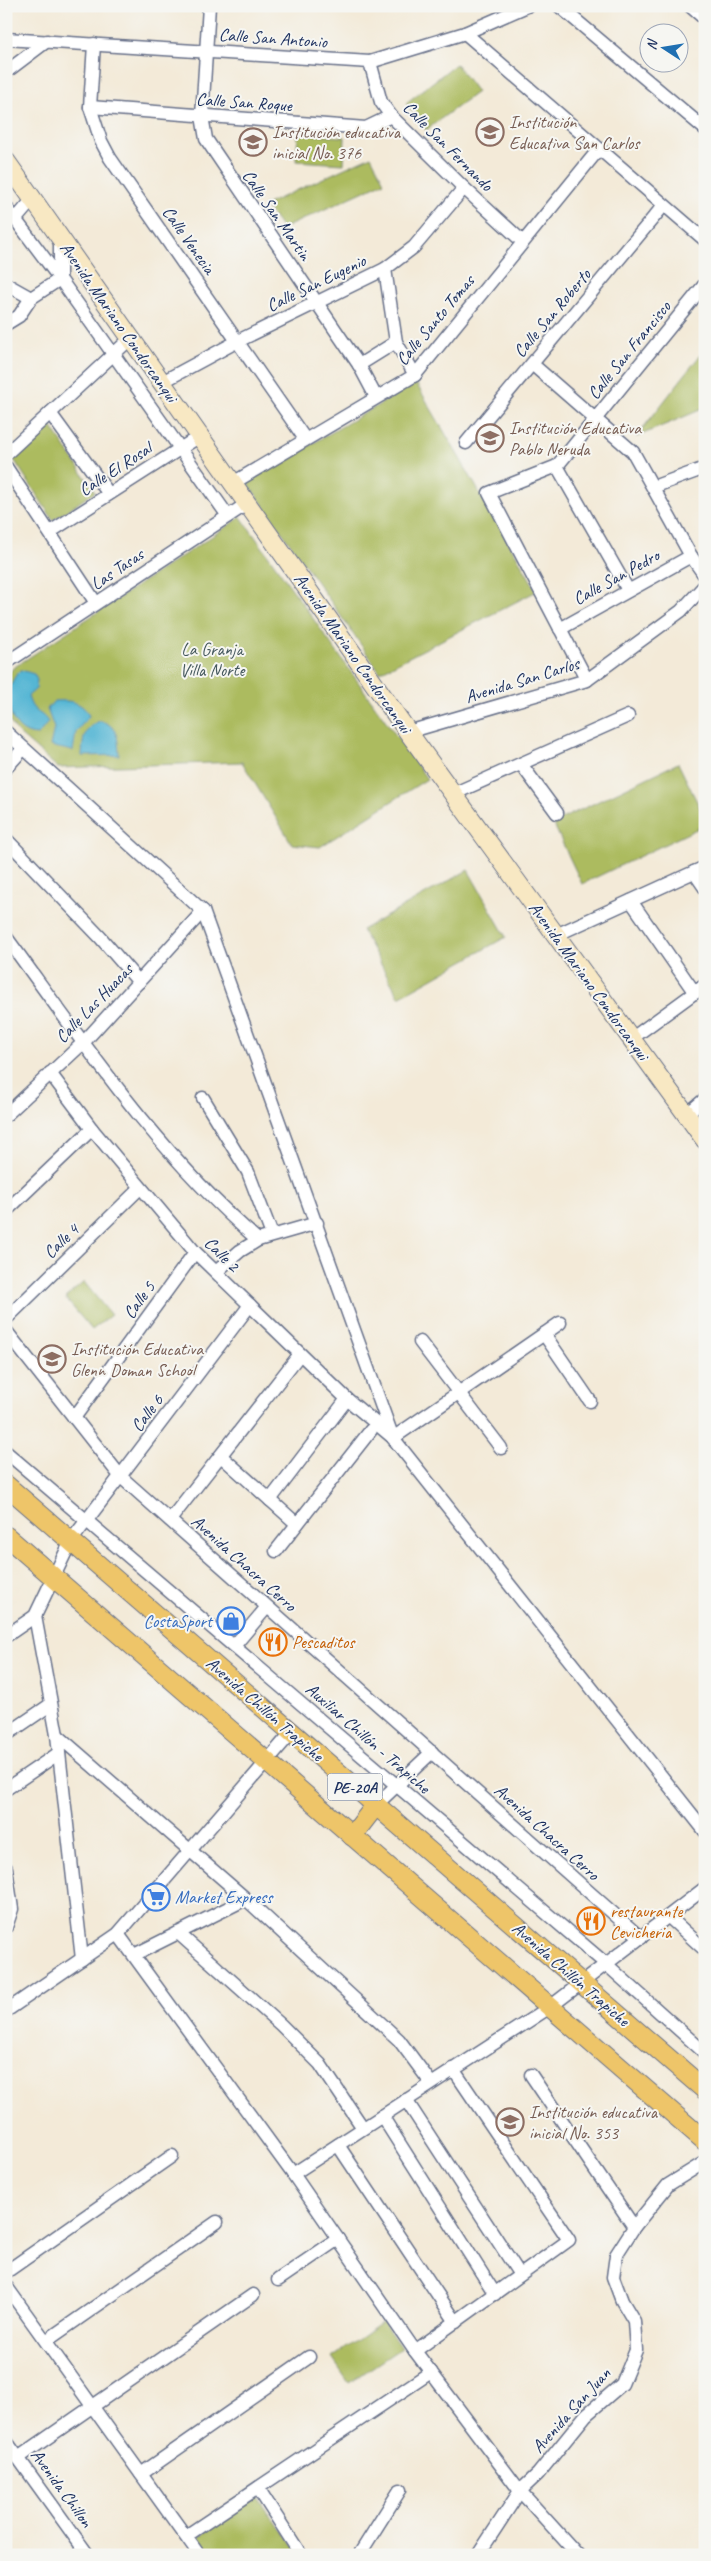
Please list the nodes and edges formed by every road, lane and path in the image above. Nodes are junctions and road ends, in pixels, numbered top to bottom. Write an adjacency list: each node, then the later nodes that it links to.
1 (209, 6): 10 (street, Calle San Martin)
2 (527, 6): 6 (street, Calle San Antonio)
3 (559, 6): 16 (street)
4 (690, 6): 5 (street)
5 (705, 19)
6 (465, 33): 11 (street, Calle San Antonio); 17 (street)
7 (6, 39): 8 (street, Calle San Antonio)
8 (47, 41): 9 (street, Calle San Antonio); 12 (street)
9 (94, 44): 10 (street, Calle San Antonio); 13 (street, Calle Venecia)
10 (206, 51): 11 (street, Calle San Antonio); 14 (street, Calle San Martin)
11 (370, 62): 15 (street, Calle San Fernando)
12 (6, 72)
13 (90, 107): 14 (street, Calle San Roque); 37 (street, Calle Venecia)
14 (202, 116): 15 (street, Calle San Roque); 34 (street, Calle San Martin)
15 (391, 116): 19 (street, Calle San Fernando)
16 (705, 129)
17 (599, 149): 21 (street); 26 (street, Calle Santo Tomas)
18 (7, 163): 20 (street, Avenida Mariano Condorcanqui)
19 (464, 188): 26 (street, Calle San Fernando); 27 (street, Calle San Eugenio)
20 (33, 199): 23 (street); 24 (street, Avenida Mariano Condorcanqui)
21 (664, 205): 25 (street); 40 (street, Calle San Roberto)
22 (6, 207): 23 (street, Avenida Mariano Condorcanqui)
23 (16, 219): 29 (street, Avenida Mariano Condorcanqui)
24 (60, 238): 28 (street, Avenida Mariano Condorcanqui); 29 (street)
25 (705, 240)
26 (523, 242): 42 (street, Calle Santo Tomas)
27 (385, 269): 34 (street, Calle San Eugenio); 38 (street)
28 (88, 277): 32 (street); 36 (street, Avenida Mariano Condorcanqui)
29 (60, 278): 32 (street, Avenida Mariano Condorcanqui); 33 (street)
30 (6, 284): 33 (street)
31 (705, 284): 46 (street, Calle San Francisco)
32 (69, 291): 39 (street, Avenida Mariano Condorcanqui)
33 (31, 298): 35 (street)
34 (317, 302): 37 (street, Calle San Eugenio); 41 (street, Calle San Martin)
35 (6, 324)
36 (131, 338): 39 (street); 43 (street, Avenida Mariano Condorcanqui)
37 (238, 341): 43 (street, Calle San Eugenio); 48 (street, Calle Venecia)
38 (396, 342): 41 (street); 42 (street)
39 (114, 354): 45 (street); 50 (street, Avenida Mariano Condorcanqui)
40 (532, 364): 46 (street); 49 (street, Calle San Roberto)
41 (359, 365): 44 (street, Calle San Martin)
42 (415, 375): 44 (street, Calle Santo Tomas)
43 (162, 382): 47 (street, Avenida Mariano Condorcanqui)
44 (376, 397): 48 (street, Calle Santo Tomas)
45 (50, 413): 51 (street); 57 (street)
46 (595, 419): 53 (street, Calle San Francisco); 56 (street)
47 (200, 436): 50 (street, Calle El Rosal); 55 (street, Avenida Mariano Condorcanqui)
48 (305, 439): 55 (street, Calle Santo Tomas)
49 (466, 443)
50 (180, 448): 57 (street, Calle El Rosal); 59 (street, Avenida Mariano Condorcanqui)
51 (6, 454)
52 (6, 466): 60 (street)
53 (557, 466): 64 (street); 66 (street)
54 (705, 468): 56 (street)
55 (233, 483): 58 (street, Avenida Mariano Condorcanqui)
56 (653, 487): 61 (street)
57 (110, 494): 60 (street, Calle El Rosal)
58 (248, 503): 59 (street, Las Tasas); 71 (street, Avenida Mariano Condorcanqui)
59 (228, 516): 65 (street, Las Tasas)
60 (50, 532): 65 (street)
61 (691, 556): 62 (street); 64 (street, Calle San Pedro)
62 (705, 576)
63 (705, 585): 68 (street, Avenida San Carlos)
64 (628, 590): 66 (street, Calle San Pedro)
65 (96, 603): 67 (street, Las Tasas)
66 (560, 629): 68 (street)
67 (6, 663)
68 (587, 680): 71 (street, Avenida San Carlos)
69 (628, 716): 73 (street)
70 (6, 732): 72 (street)
71 (408, 732): 75 (street, Avenida Mariano Condorcanqui)
72 (23, 749): 74 (street); 81 (street)
73 (521, 764): 75 (street); 76 (street)
74 (6, 768)
75 (453, 794): 82 (street, Avenida Mariano Condorcanqui)
76 (557, 813)
77 (6, 839): 84 (street)
78 (699, 870): 79 (street); 80 (street)
79 (705, 888)
80 (631, 901): 82 (street); 85 (street)
81 (203, 911): 84 (street, Calle Las Huacas); 97 (street)
82 (556, 935): 86 (street, Avenida Mariano Condorcanqui)
83 (6, 936): 87 (street)
84 (139, 982): 87 (street, Calle Las Huacas)
85 (700, 989): 86 (street)
86 (631, 1039): 92 (street, Avenida Mariano Condorcanqui)
87 (84, 1042): 88 (street, Calle Las Huacas); 99 (street)
88 (50, 1073): 91 (street, Calle Las Huacas); 93 (street, Calle 2)
89 (203, 1098): 98 (street)
90 (705, 1099): 92 (street)
91 (6, 1115)
92 (694, 1123): 94 (street, Avenida Mariano Condorcanqui)
93 (92, 1129): 95 (street, Calle 2); 96 (street)
94 (705, 1140)
95 (140, 1188): 100 (street, Calle 2); 103 (street, Calle 4)
96 (6, 1210)
97 (317, 1223): 98 (street); 114 (street)
98 (272, 1235): 99 (street)
99 (258, 1240): 101 (street)
100 (195, 1252): 101 (street, Calle 2); 112 (street, Calle 5)
101 (216, 1272): 102 (street, Calle 2)
102 (250, 1305): 108 (street, Calle 2); 118 (street, Calle 6)
103 (6, 1319)
104 (560, 1323): 106 (street)
105 (6, 1331): 112 (street, Avenida Chacra Cerro)
106 (544, 1334): 109 (street); 111 (street)
107 (420, 1342): 109 (street)
108 (300, 1354): 110 (street, Calle 2); 117 (street)
109 (459, 1393): 114 (street); 115 (street)
110 (347, 1399): 114 (street, Calle 2); 120 (street)
111 (590, 1401)
112 (74, 1418): 118 (street, Avenida Chacra Cerro)
113 (371, 1430): 123 (street)
114 (393, 1438): 142 (street)
115 (502, 1448)
116 (6, 1452): 121 (street, Auxiliar Chillón - Trapiche)
117 (221, 1456): 120 (street); 122 (street)
118 (121, 1477): 121 (street, Calle 6); 122 (street, Avenida Chacra Cerro)
119 (6, 1484): 125 (main road, Avenida Chillón Trapiche / PE-20A)
120 (270, 1500): 123 (street)
121 (87, 1520): 125 (street, Calle 6); 131 (street, Auxiliar Chillón - Trapiche)
122 (170, 1520): 128 (street, Avenida Chacra Cerro)
123 (297, 1524): 126 (street)
124 (6, 1536): 127 (main road, PE-20A)
125 (71, 1541): 127 (street, Calle 6); 133 (main road, Avenida Chillón Trapiche / PE-20A)
126 (276, 1551)
127 (54, 1578): 129 (street, Calle 6); 138 (main road, PE-20A)
128 (268, 1607): 131 (street); 136 (street, Avenida Chacra Cerro)
129 (34, 1616): 130 (street); 132 (street)
130 (6, 1636)
131 (234, 1646): 139 (street, Auxiliar Chillón - Trapiche)
132 (50, 1706): 134 (street); 135 (street)
133 (292, 1732): 138 (street); 141 (main road, Avenida Chillón Trapiche / PE-20A)
134 (6, 1735)
135 (57, 1735): 137 (street); 144 (street)
136 (432, 1752): 139 (street); 152 (street, Avenida Chacra Cerro)
137 (59, 1754): 140 (street); 155 (street)
138 (266, 1761): 143 (main road, PE-20A); 144 (street)
139 (397, 1786): 141 (street); 156 (street, Auxiliar Chillón - Trapiche)
140 (6, 1789)
141 (376, 1805): 143 (main road); 157 (main road, Avenida Chillón Trapiche / PE-20A)
142 (705, 1831)
143 (352, 1836): 158 (main road, PE-20A)
144 (189, 1851): 147 (street); 151 (street)
145 (6, 1868): 149 (street)
146 (705, 1888): 148 (street)
147 (246, 1899): 150 (street); 163 (street)
148 (669, 1917): 152 (street); 153 (street)
149 (6, 1927)
150 (178, 1933): 154 (street); 167 (street)
151 (118, 1934): 154 (street); 155 (street)
152 (641, 1938): 156 (street)
153 (705, 1950)
154 (134, 1955): 172 (street)
155 (82, 1959): 159 (street)
156 (606, 1964): 157 (street); 160 (street, Auxiliar Chillón - Trapiche)
157 (581, 1983): 158 (street); 164 (main road, Avenida Chillón Trapiche / PE-20A)
158 (550, 2007): 161 (street); 168 (main road, PE-20A)
159 (6, 2011)
160 (705, 2053)
161 (454, 2069): 163 (street); 177 (street)
162 (531, 2075): 174 (street)
163 (431, 2084): 165 (street)
164 (705, 2090)
165 (406, 2100): 166 (street); 177 (street)
166 (382, 2116): 167 (street); 180 (street)
167 (363, 2128): 169 (street)
168 (705, 2141)
169 (338, 2145): 172 (street); 182 (street)
170 (172, 2156): 176 (street)
171 (705, 2162): 174 (street, Avenida San Juan)
172 (293, 2174): 175 (street)
173 (217, 2222): 183 (street)
174 (634, 2226): 193 (street, Avenida San Juan)
175 (338, 2238): 178 (street); 184 (street)
176 (6, 2272)
177 (520, 2275): 180 (street)
178 (278, 2280)
179 (6, 2286): 183 (street)
180 (495, 2294): 182 (street)
181 (253, 2295): 187 (street)
182 (456, 2322): 184 (street)
183 (46, 2341): 187 (street)
184 (415, 2350): 186 (street)
185 (309, 2357): 190 (street)
186 (431, 2372): 191 (street); 193 (street)
187 (93, 2408): 189 (street); 190 (street)
188 (6, 2441): 189 (street, Avenida Chillon)
189 (18, 2458): 195 (street, Avenida Chillon)
190 (141, 2474): 194 (street)
191 (258, 2488): 194 (street); 197 (street)
192 (400, 2490): 198 (street)
193 (520, 2491): 199 (street, Avenida San Juan); 200 (street)
194 (186, 2536): 196 (street)
195 (88, 2555)
196 (199, 2555)
197 (301, 2555)
198 (359, 2555)
199 (478, 2555)
200 (578, 2555)

